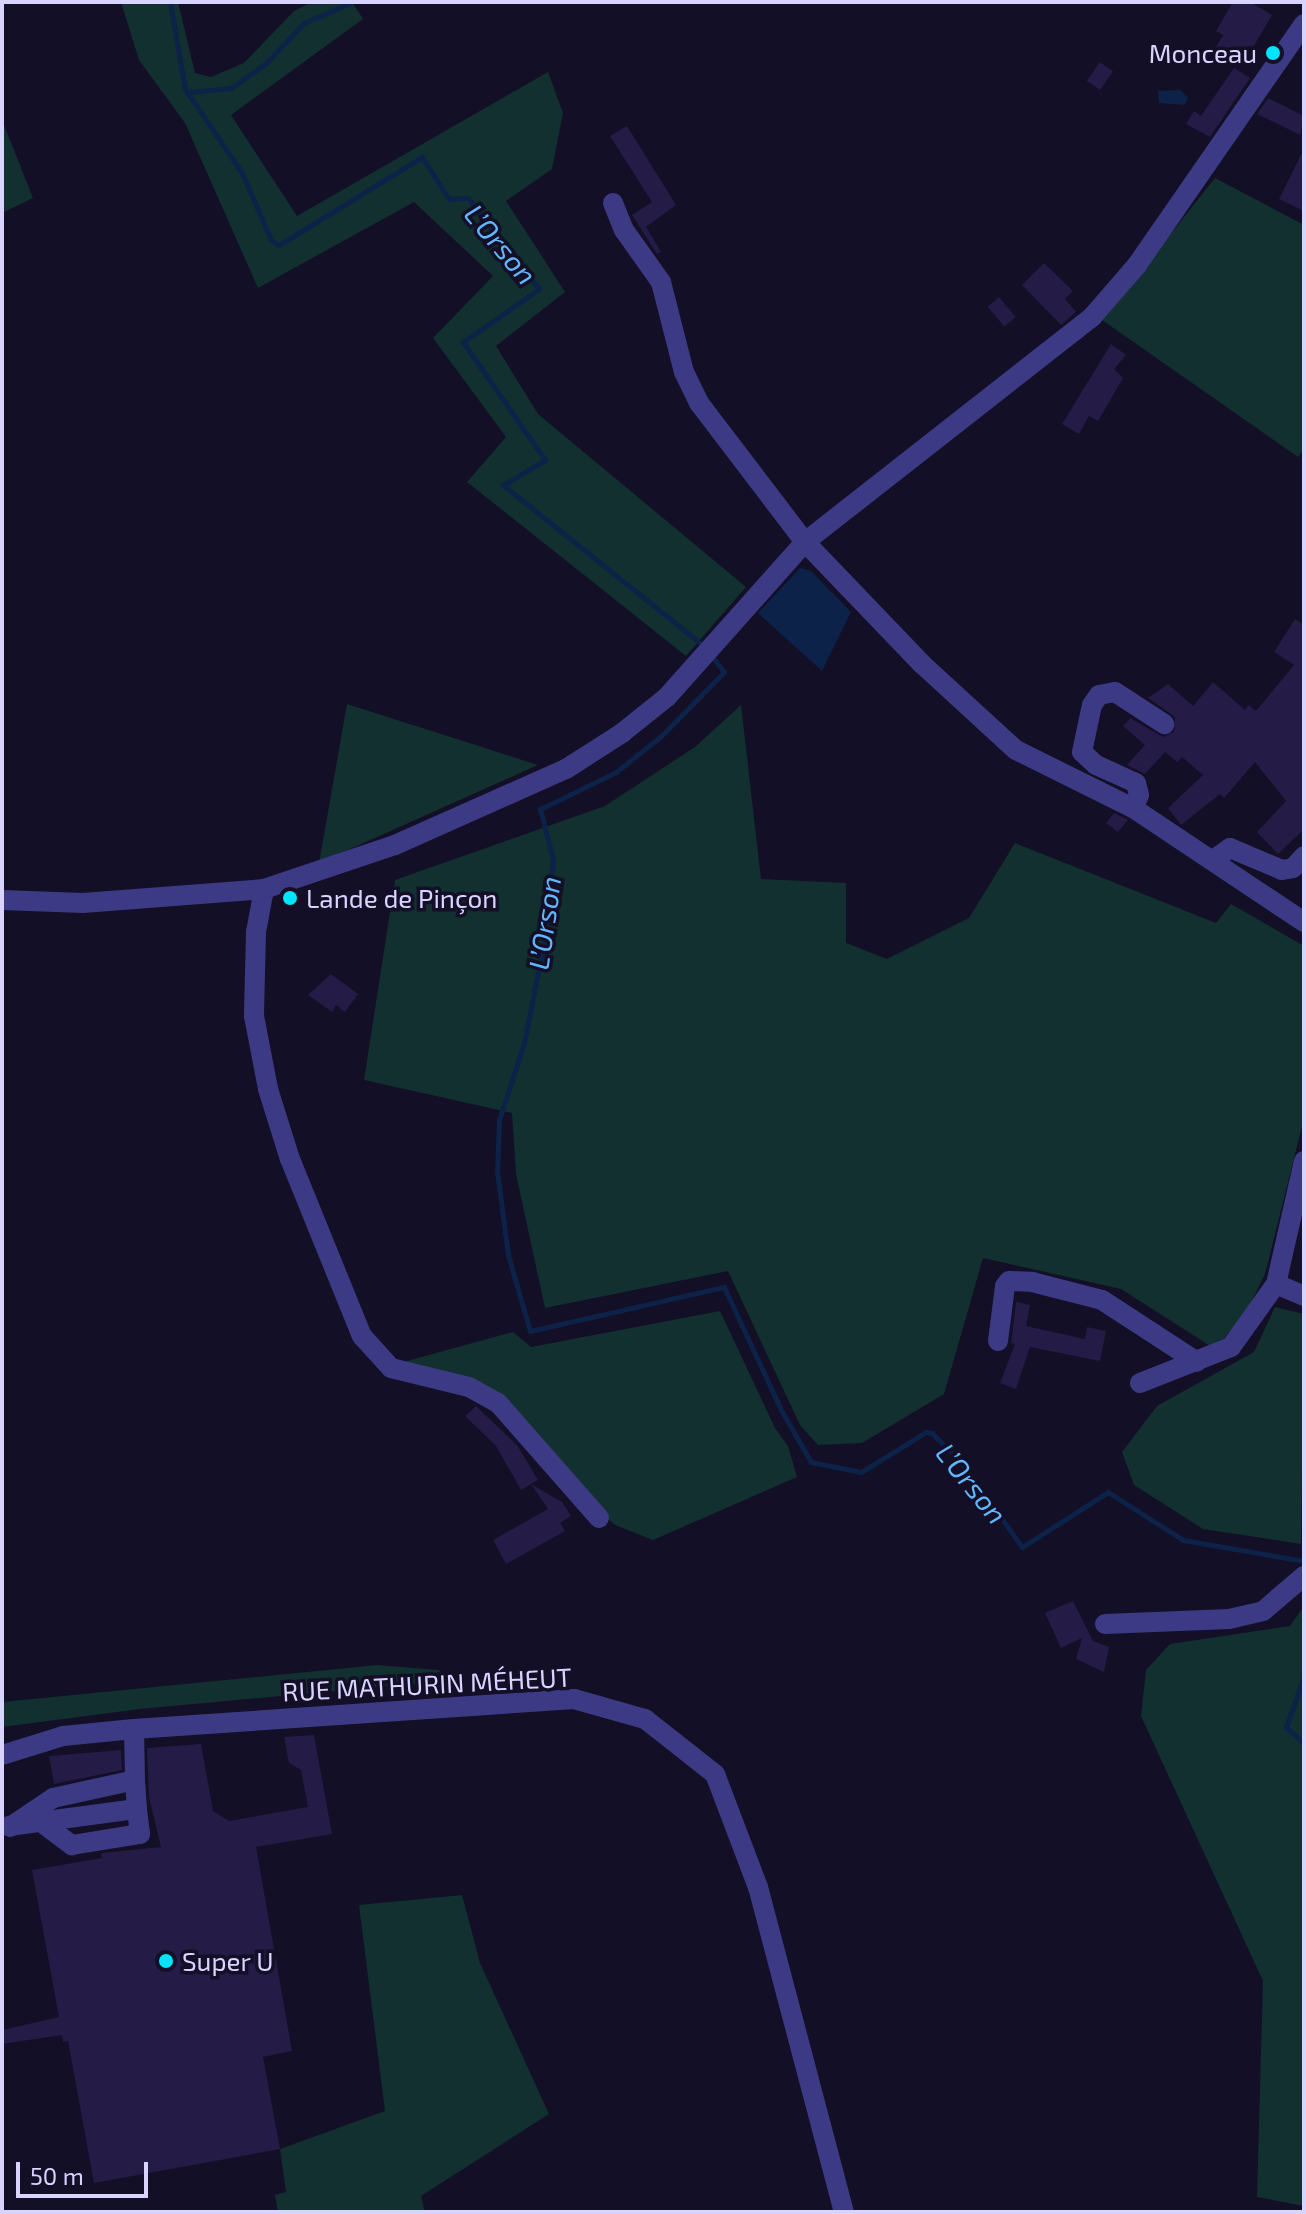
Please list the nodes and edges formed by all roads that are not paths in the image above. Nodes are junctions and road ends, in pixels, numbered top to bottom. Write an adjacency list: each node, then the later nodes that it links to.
1 (1304, 24): 3 (street)
2 (613, 203): 3 (street)
3 (805, 542): 5 (street); 8 (street)
4 (1164, 724): 5 (street)
5 (1133, 808): 7 (street)
6 (1304, 856): 7 (street)
7 (1213, 860): 10 (street)
8 (264, 889): 9 (street); 17 (street)
9 (2, 900)
10 (1304, 922)
11 (1304, 1161): 12 (street)
12 (1276, 1284): 13 (street); 15 (street)
13 (1304, 1296)
14 (998, 1341): 15 (street)
15 (1197, 1362): 16 (street)
16 (1140, 1383)
17 (599, 1518)
18 (1304, 1576): 19 (street)
19 (1105, 1624)
20 (134, 1729): 21 (street, RUE MATHURIN MÉHEUT); 22 (street); 24 (street, RUE MATHURIN MÉHEUT)
21 (2, 1755)
22 (135, 1780): 23 (street); 23 (street)
23 (6, 1825)
24 (844, 2212)

